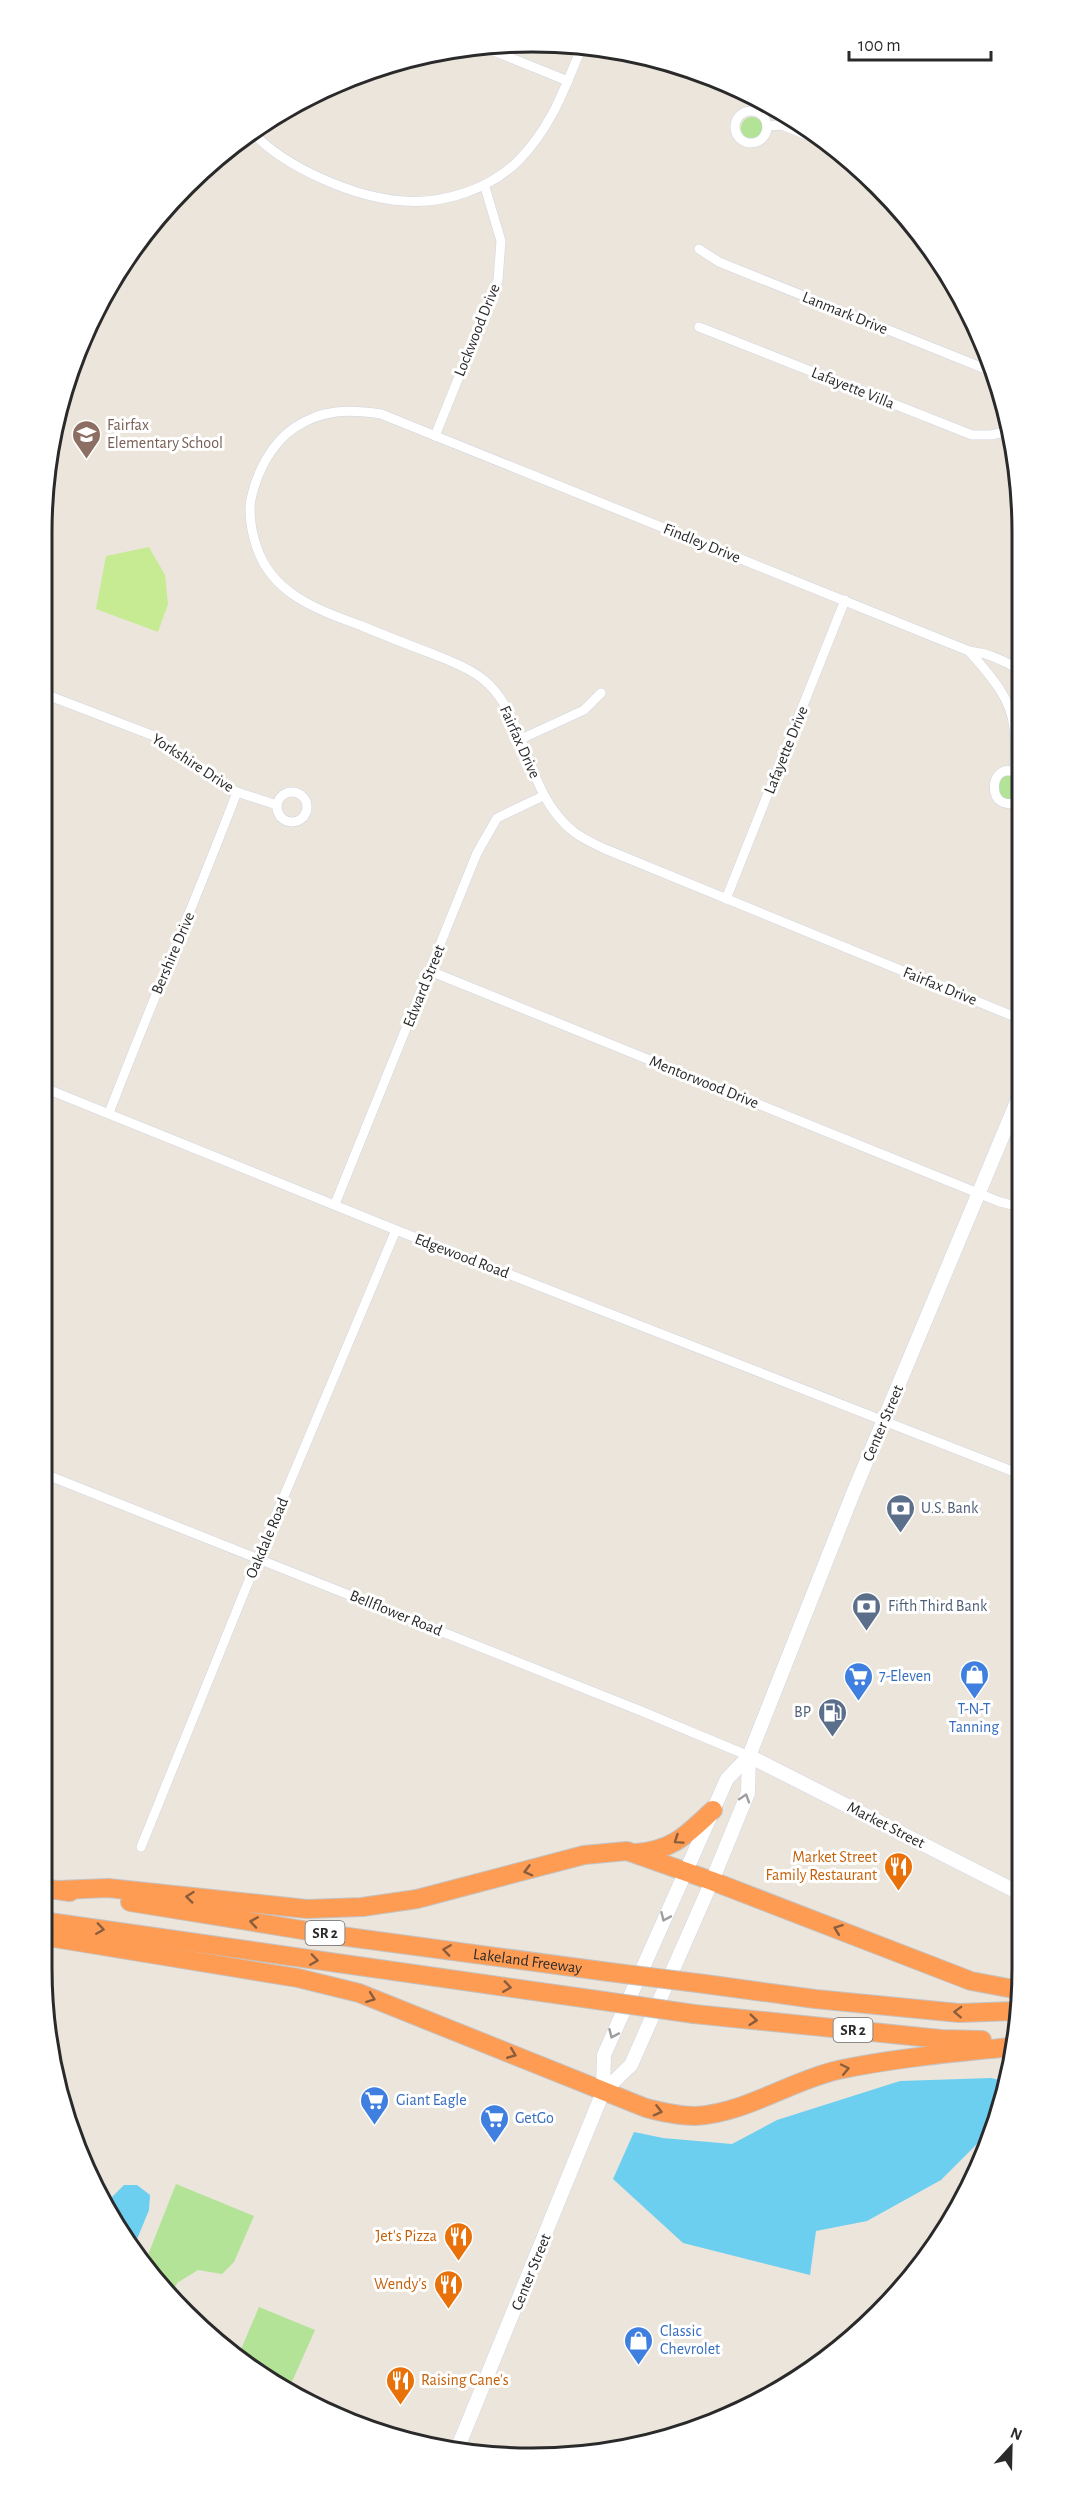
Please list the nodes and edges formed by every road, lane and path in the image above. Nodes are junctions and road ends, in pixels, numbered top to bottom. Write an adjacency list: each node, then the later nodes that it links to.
1 (502, 54): 3 (street)
2 (578, 55): 3 (street)
3 (568, 81): 7 (street)
4 (767, 126): 5 (street)
5 (793, 130)
6 (259, 138): 7 (street)
7 (485, 187): 12 (street, Lockwood Drive)
8 (699, 249): 10 (street, Lanmark Drive)
9 (699, 327): 11 (street, Lafayette Villa)
10 (983, 368)
11 (1002, 433)
12 (435, 436): 13 (street, Findley Drive); 19 (street, Fairfax Drive)
13 (846, 600): 14 (street, Findley Drive); 25 (street, Lafayette Drive)
14 (969, 651): 15 (street, Findley Drive); 18 (street, Findley Drive)
15 (1012, 667)
16 (601, 693): 19 (street)
17 (52, 697): 21 (street, Yorkshire Drive)
18 (1012, 719)
19 (521, 738): 22 (street, Fairfax Drive)
20 (1012, 771): 23 (street, Findley Drive)
21 (237, 792): 24 (street, Yorkshire Drive); 30 (street, Bershire Drive)
22 (543, 796): 25 (street, Fairfax Drive); 26 (street, Edward Street)
23 (1012, 804)
24 (277, 805)
25 (726, 899): 27 (street, Fairfax Drive)
26 (430, 971): 31 (street, Mentorwood Drive); 32 (street, Edward Street)
27 (1012, 1016)
28 (52, 1091): 30 (street, Edgewood Road)
29 (1012, 1112): 31 (main road, Center Street)
30 (109, 1113): 32 (street, Edgewood Road)
31 (979, 1192): 33 (street, Mentorwood Drive); 35 (main road, Center Street)
32 (335, 1204): 34 (street, Edgewood Road)
33 (1012, 1204)
34 (396, 1230): 35 (street, Edgewood Road); 38 (street, Oakdale Road)
35 (884, 1421): 36 (street, Edgewood Road); 39 (main road, Center Street)
36 (1012, 1471)
37 (52, 1477): 38 (street, Bellflower Road)
38 (258, 1558): 39 (street, Bellflower Road); 41 (street, Oakdale Road)
39 (749, 1756): 40 (main road, Center Street); 44 (main road, Center Street, one-way to 39); 45 (main road, Market Street)
40 (713, 1810): 42 (highway, one-way to 42); 43 (main road, Center Street)
41 (141, 1847)
42 (634, 1853): 43 (highway); 46 (highway, one-way to 46)
43 (685, 1873): 44 (highway); 54 (main road, Center Street, one-way to 54)
44 (712, 1881): 50 (highway, one-way to 44); 54 (main road, Center Street)
45 (1012, 1888)
46 (52, 1889)
47 (52, 1889): 51 (highway, Lakeland Freeway / SR 2, one-way to 47, bridge)
48 (52, 1922): 52 (highway, Lakeland Freeway / SR 2, one-way to 52, bridge)
49 (52, 1938): 54 (highway, one-way to 54)
50 (1011, 1989)
51 (1010, 2011)
52 (1006, 2042)
53 (1005, 2047): 54 (highway, one-way to 53)
54 (603, 2092): 55 (main road, Center Street)
55 (460, 2442)

